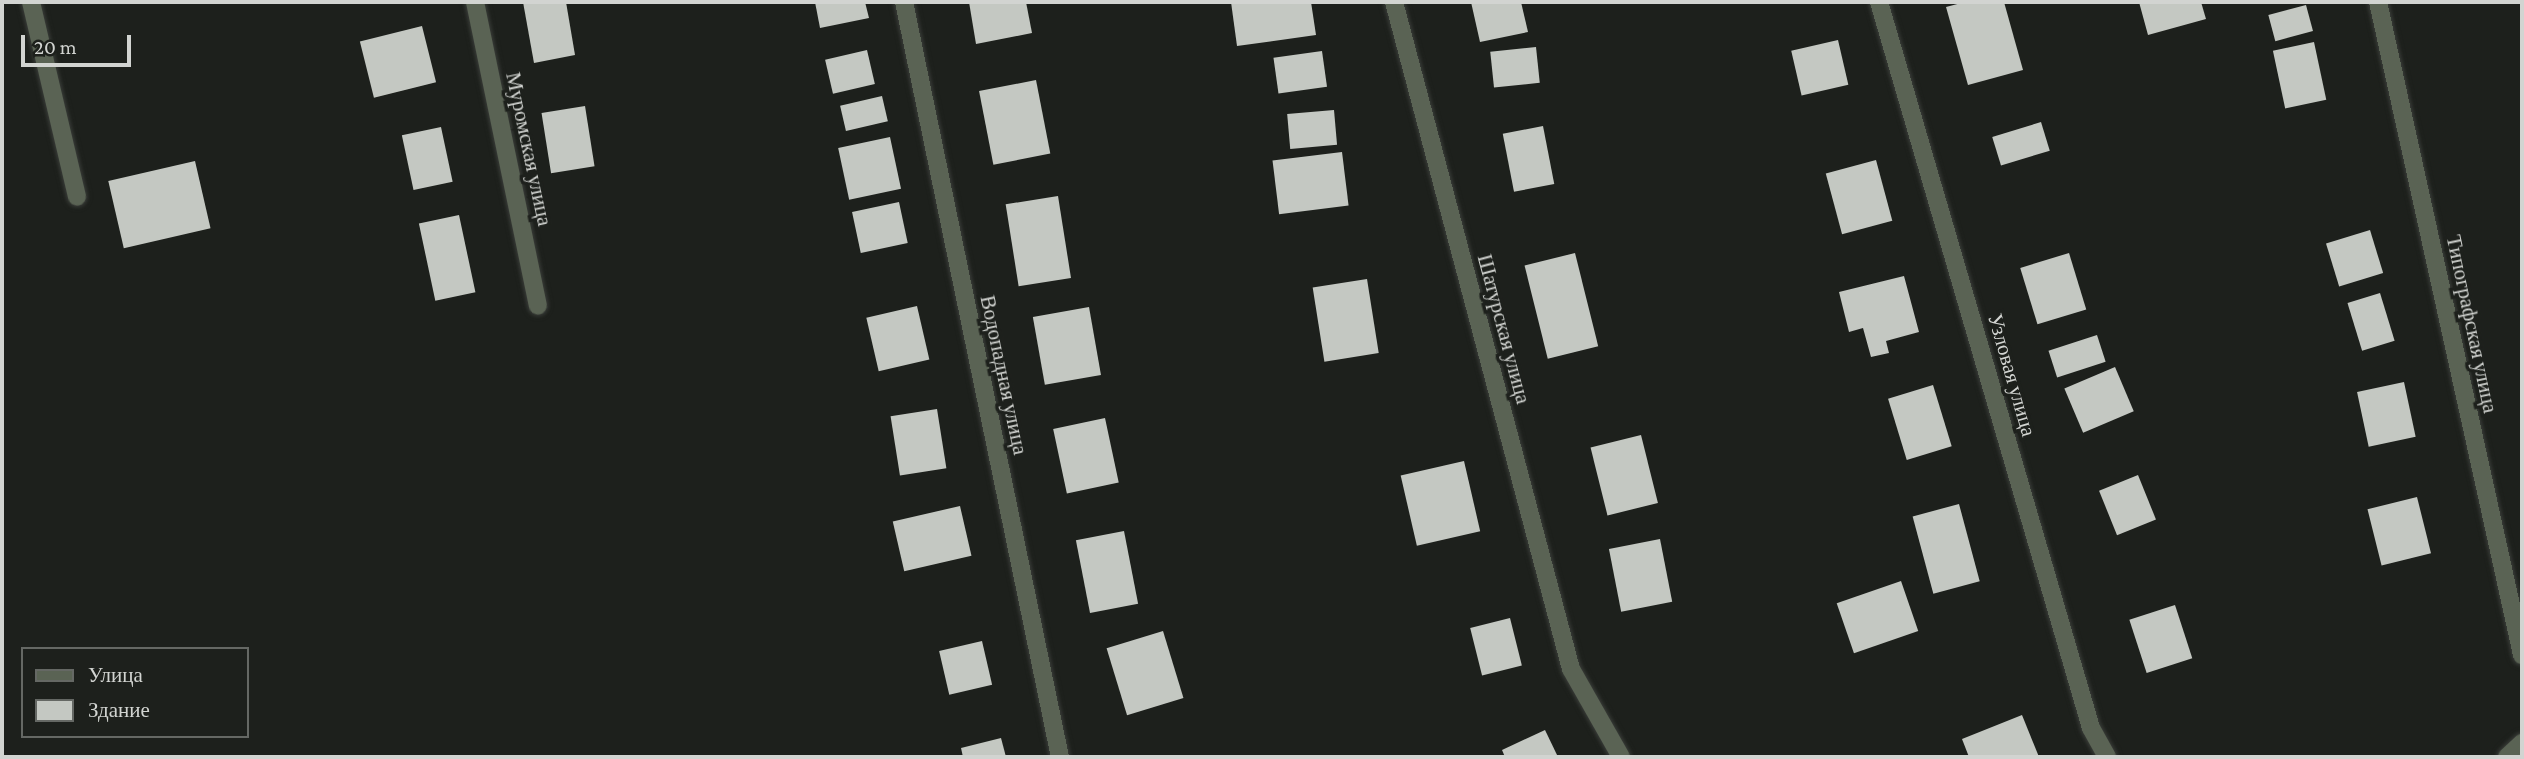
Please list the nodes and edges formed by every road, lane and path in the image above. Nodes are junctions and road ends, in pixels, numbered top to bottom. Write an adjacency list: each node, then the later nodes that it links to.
1 (31, 2): 7 (street)
2 (475, 2): 8 (street, Муромская улица)
3 (904, 2): 11 (street, Водопадная улица)
4 (1394, 2): 12 (street, Шатурская улица)
5 (1879, 2): 13 (street, Узловая улица)
6 (2378, 2): 9 (street, Типографская улица)
7 (77, 197)
8 (538, 306)
9 (2522, 655)
10 (2522, 743): 14 (street)
11 (1060, 757)
12 (1621, 757)
13 (2107, 757)
14 (2507, 757)

